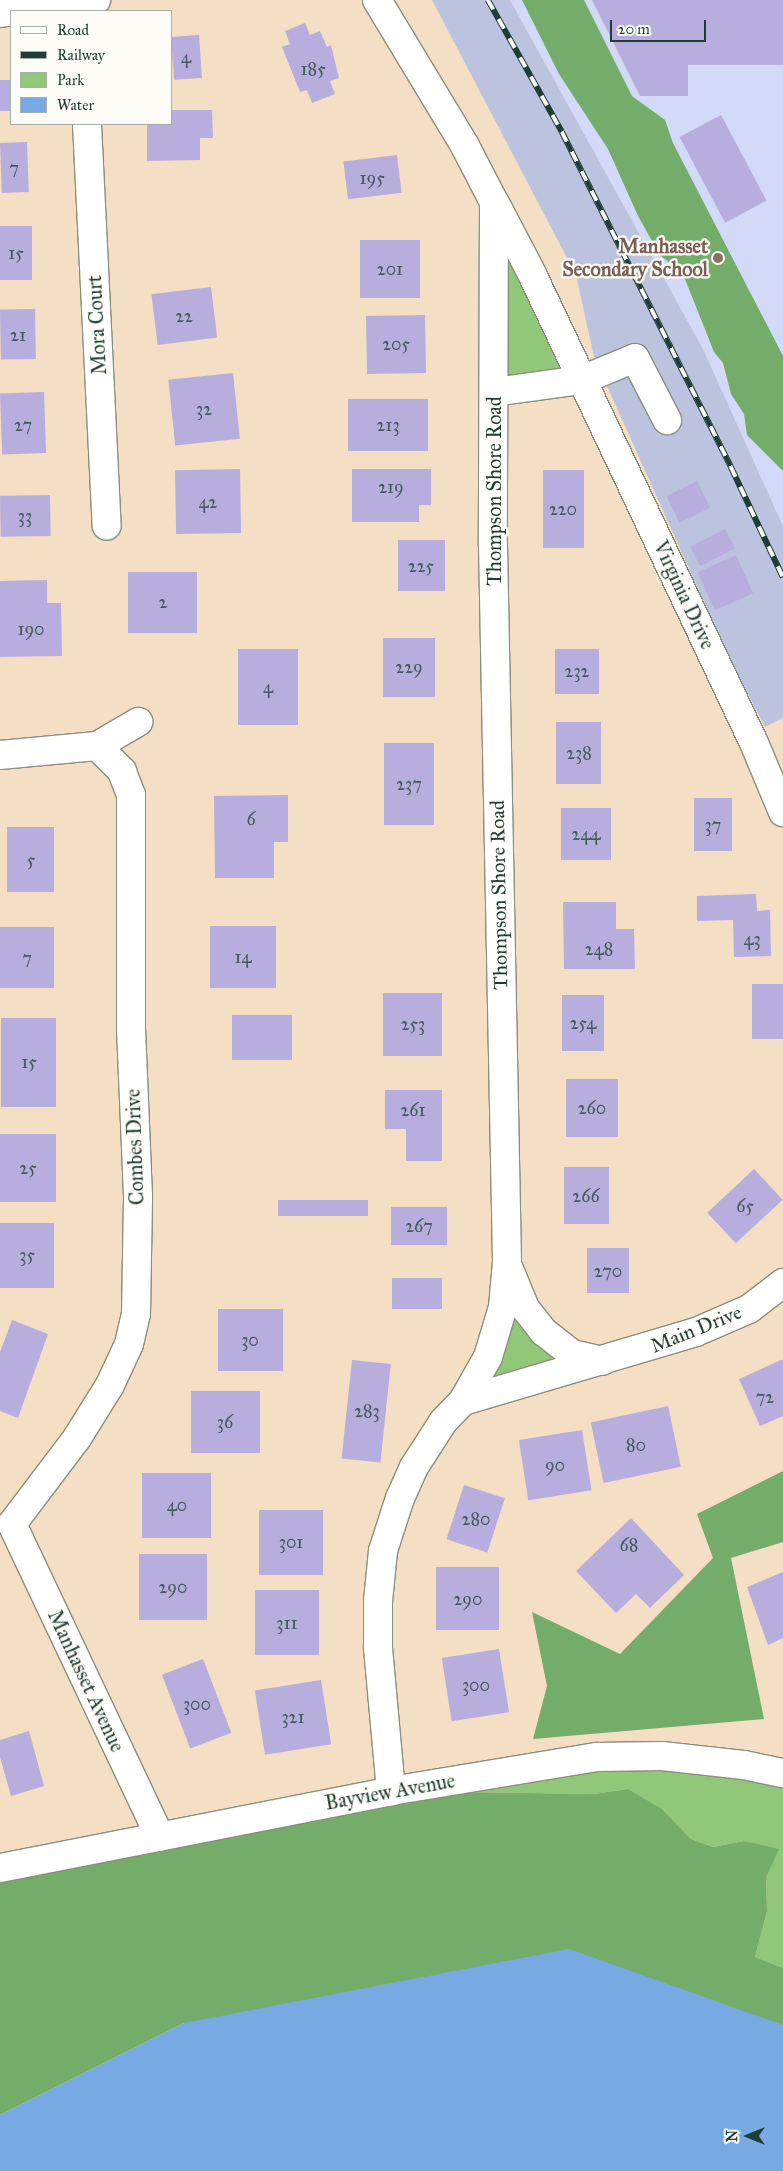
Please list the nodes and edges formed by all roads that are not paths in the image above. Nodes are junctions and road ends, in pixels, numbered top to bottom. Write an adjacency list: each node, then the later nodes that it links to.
1 (377, 0): 5 (street, Thompson Shore Road)
2 (86, 4): 3 (street)
3 (29, 10)
4 (87, 125): 9 (street, Mora Court)
5 (494, 202): 6 (street, Virginia Drive); 7 (street, Thompson Shore Road)
6 (582, 380): 7 (street); 8 (street); 13 (street, Virginia Drive)
7 (494, 392): 14 (street, Thompson Shore Road)
8 (667, 420)
9 (107, 526)
10 (138, 722): 11 (street)
11 (97, 746): 12 (street); 18 (street, Combes Drive)
12 (0, 756)
13 (783, 812)
14 (507, 1262): 16 (street); 17 (street, Thompson Shore Road)
15 (783, 1283): 16 (street, Main Drive)
16 (603, 1361): 17 (street, Main Drive)
17 (463, 1401): 20 (street, Thompson Shore Road)
18 (6, 1524): 21 (street, Manhasset Avenue)
19 (783, 1773): 20 (street, Bayview Avenue)
20 (391, 1790): 21 (street, Bayview Avenue)
21 (160, 1837): 22 (street, Bayview Avenue)
22 (0, 1868)

